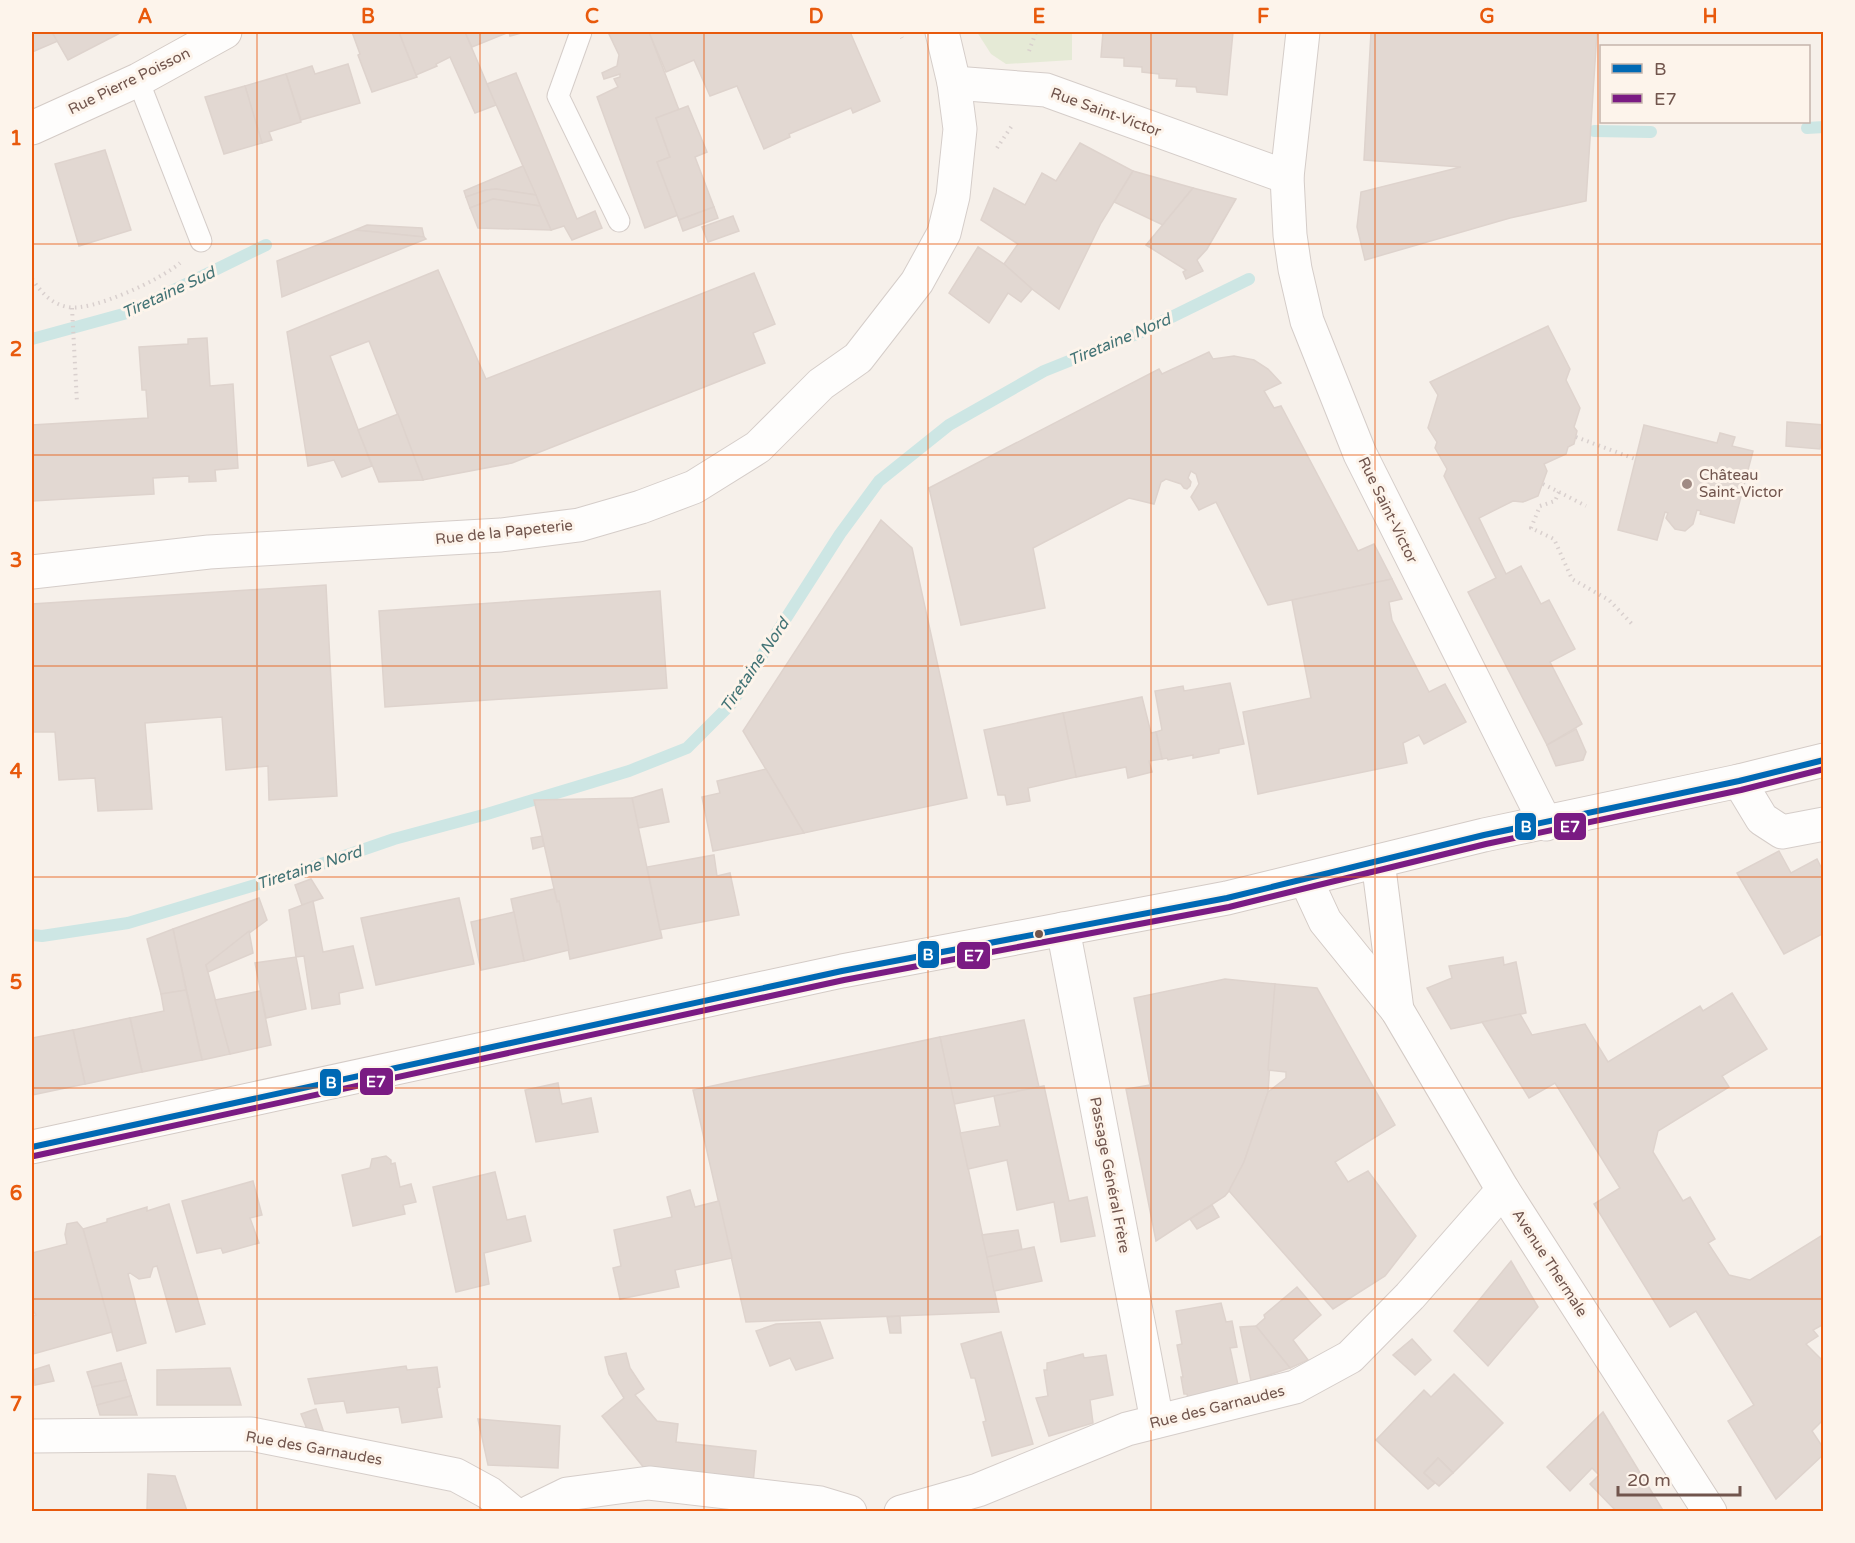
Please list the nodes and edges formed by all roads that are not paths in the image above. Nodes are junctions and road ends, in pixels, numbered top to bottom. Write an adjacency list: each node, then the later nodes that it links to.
1 (225, 32): 5 (street, Rue Pierre Poisson)
2 (581, 32): 9 (lane)
3 (942, 32): 6 (street, Rue de la Papeterie)
4 (1303, 32): 8 (street, Rue Saint-Victor)
5 (138, 80): 7 (street, Rue Pierre Poisson); 10 (lane)
6 (954, 83): 8 (street, Rue Saint-Victor); 11 (street, Rue de la Papeterie)
7 (32, 128)
8 (1287, 177): 14 (street, Rue Saint-Victor)
9 (619, 220)
10 (201, 241)
11 (32, 572)
12 (1824, 760): 13 (street)
13 (1739, 781): 14 (street); 15 (street)
14 (1546, 824): 16 (street)
15 (1824, 824)
16 (1378, 861): 17 (street); 19 (street, Avenue Thermale)
17 (1306, 880): 18 (street); 19 (street, Avenue Thermale)
18 (1064, 929): 20 (street); 22 (street, Passage Général Frère)
19 (1397, 1010): 21 (street, Avenue Thermale)
20 (32, 1148)
21 (1503, 1190): 22 (street, Rue des Garnaudes); 28 (street, Avenue Thermale)
22 (1157, 1421): 27 (street, Rue des Garnaudes)
23 (32, 1436): 24 (street, Rue des Garnaudes)
24 (512, 1512)
25 (530, 1512): 26 (street)
26 (850, 1512)
27 (901, 1512)
28 (1710, 1512)

